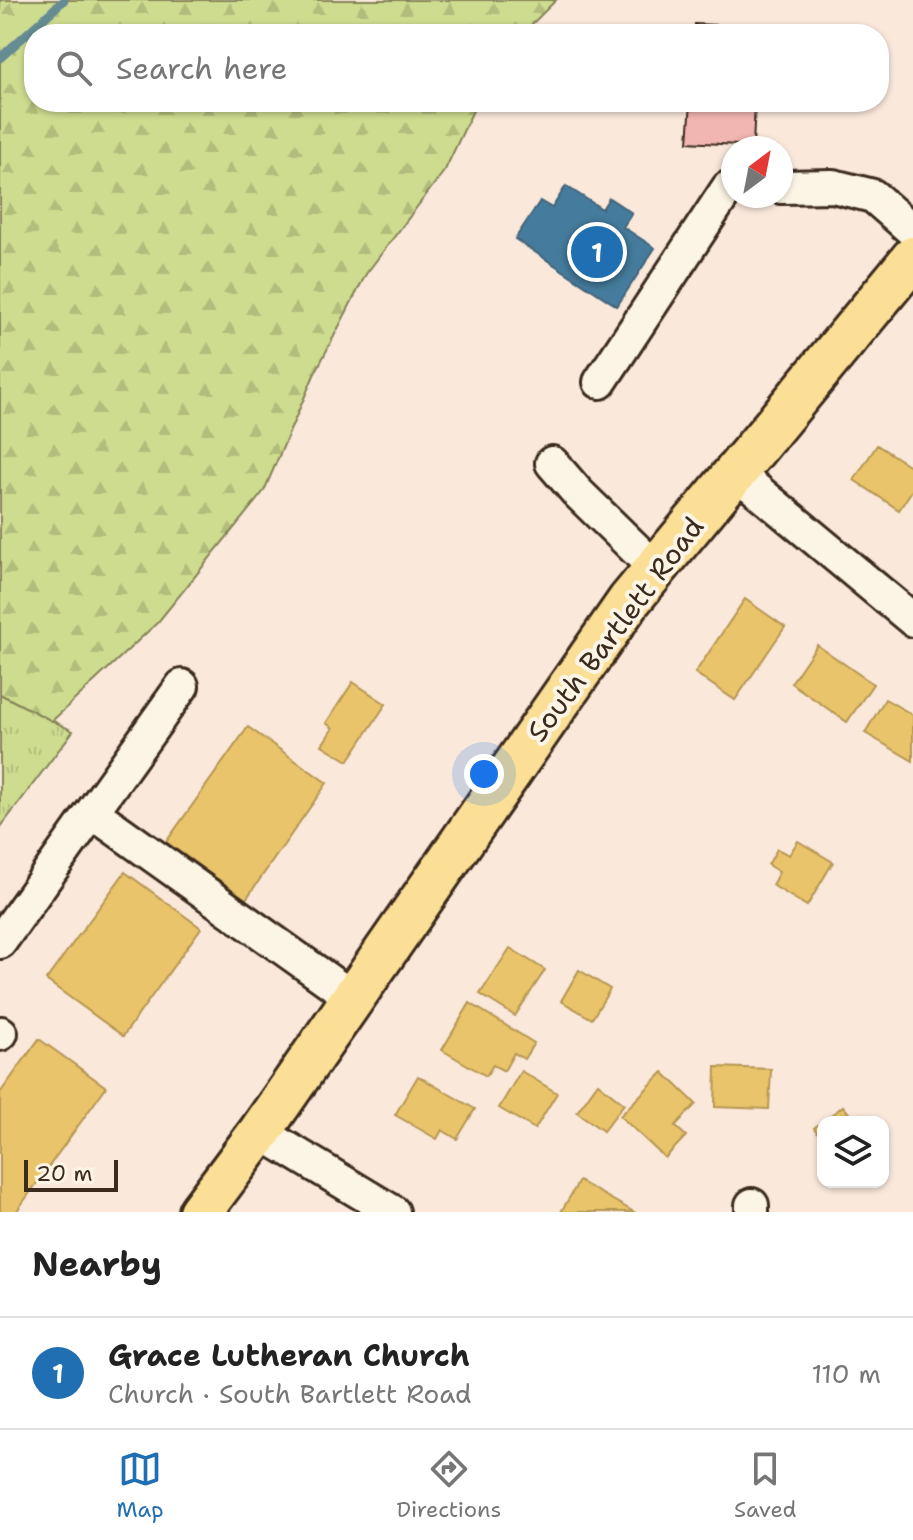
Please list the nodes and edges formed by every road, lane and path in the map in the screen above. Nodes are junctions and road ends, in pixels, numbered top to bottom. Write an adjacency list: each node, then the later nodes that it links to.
1 (793, 187): 3 (street)
2 (721, 199): 5 (street)
3 (913, 231)
4 (913, 258): 7 (main road, South Bartlett Road)
5 (600, 382)
6 (552, 463): 8 (street)
7 (735, 472): 8 (main road, South Bartlett Road); 9 (street)
8 (656, 569): 13 (main road, South Bartlett Road)
9 (913, 620)
10 (182, 686): 11 (street)
11 (92, 812): 12 (street); 13 (street)
12 (0, 942)
13 (353, 998): 14 (main road, South Bartlett Road)
14 (260, 1132): 15 (main road, South Bartlett Road); 16 (street)
15 (200, 1212)
16 (393, 1212)

